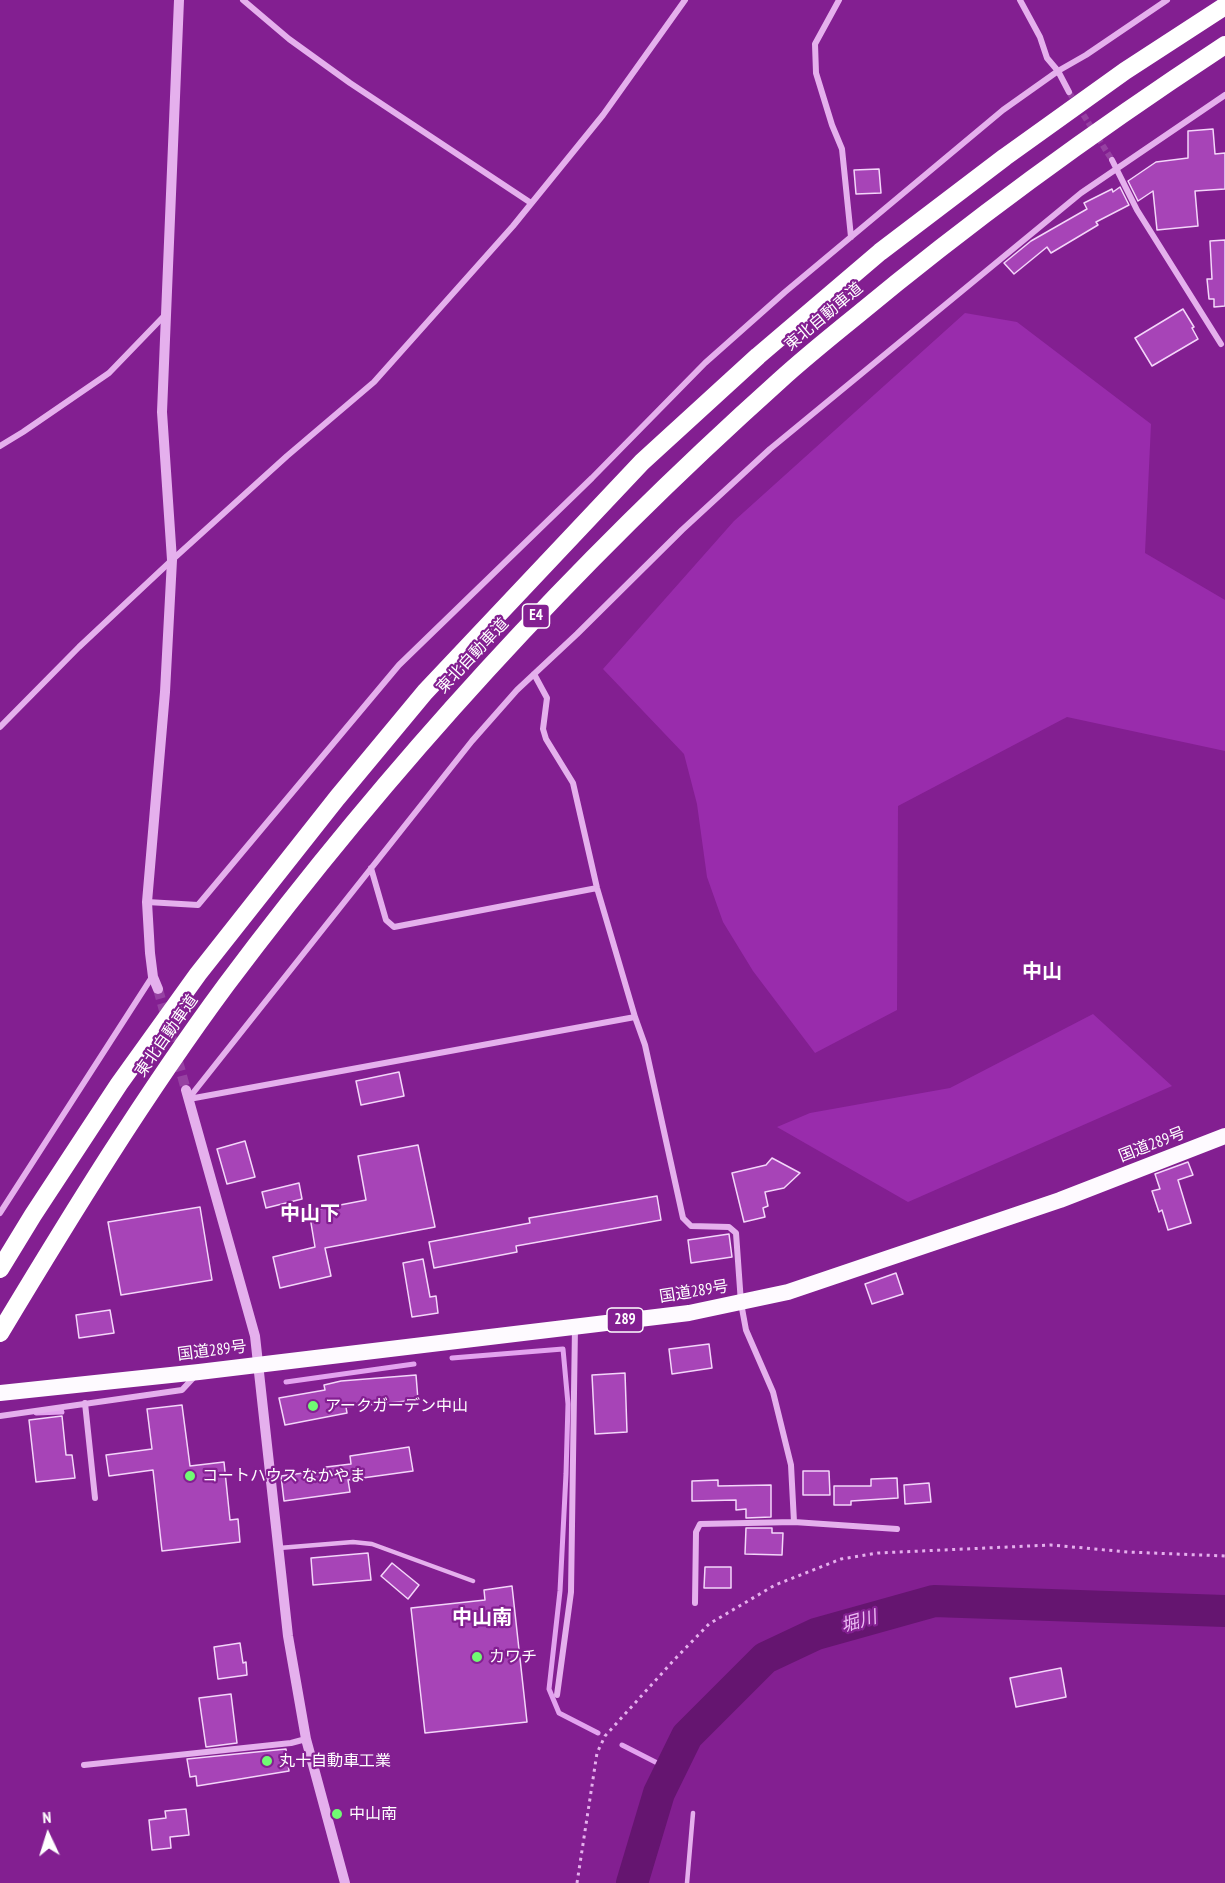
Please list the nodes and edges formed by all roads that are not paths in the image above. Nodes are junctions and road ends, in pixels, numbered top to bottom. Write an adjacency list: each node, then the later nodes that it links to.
1 (179, 0): 16 (street)
2 (243, 0): 14 (street)
3 (685, 0): 14 (street)
4 (838, 0): 15 (street)
5 (1020, 0): 9 (street)
6 (1167, 0): 9 (street)
7 (1225, 6): 31 (highway, 東北自動車道 / E4)
8 (1225, 45): 34 (highway, 東北自動車道 / E4)
9 (1058, 71): 10 (street); 15 (street)
10 (1069, 92)
11 (1225, 95): 13 (street)
12 (1112, 160): 13 (street)
13 (1116, 168): 17 (street); 20 (street)
14 (531, 203): 19 (street)
15 (851, 237): 24 (street)
16 (165, 315): 18 (street); 19 (street)
17 (1221, 344)
18 (0, 446)
19 (172, 560): 21 (street); 24 (street)
20 (534, 674): 22 (street); 23 (street)
21 (0, 727)
22 (371, 868): 23 (street); 28 (street)
23 (597, 888): 27 (street)
24 (147, 902): 25 (street)
25 (153, 977): 26 (street); 30 (street)
26 (158, 988)
27 (634, 1017): 28 (street); 32 (street)
28 (188, 1094): 35 (street)
29 (1225, 1136): 32 (highway, 国道289号 / 289)
30 (0, 1213)
31 (0, 1269)
32 (741, 1303): 33 (highway, 国道289号 / 289); 41 (street)
33 (575, 1326): 35 (highway, 国道289号 / 289); 46 (street)
34 (0, 1333)
35 (259, 1363): 36 (highway, 国道289号 / 289); 43 (street)
36 (199, 1372): 37 (highway, 国道289号 / 289); 38 (street)
37 (0, 1393)
38 (85, 1403): 39 (street); 40 (street)
39 (0, 1416)
40 (95, 1498)
41 (794, 1522): 42 (street); 45 (street)
42 (897, 1529)
43 (279, 1548): 44 (lane); 47 (street)
44 (473, 1581)
45 (695, 1603)
46 (557, 1695)
47 (306, 1739): 48 (street); 50 (street)
48 (84, 1765)
49 (693, 1813): 51 (lane)
50 (345, 1883)
51 (687, 1883)

